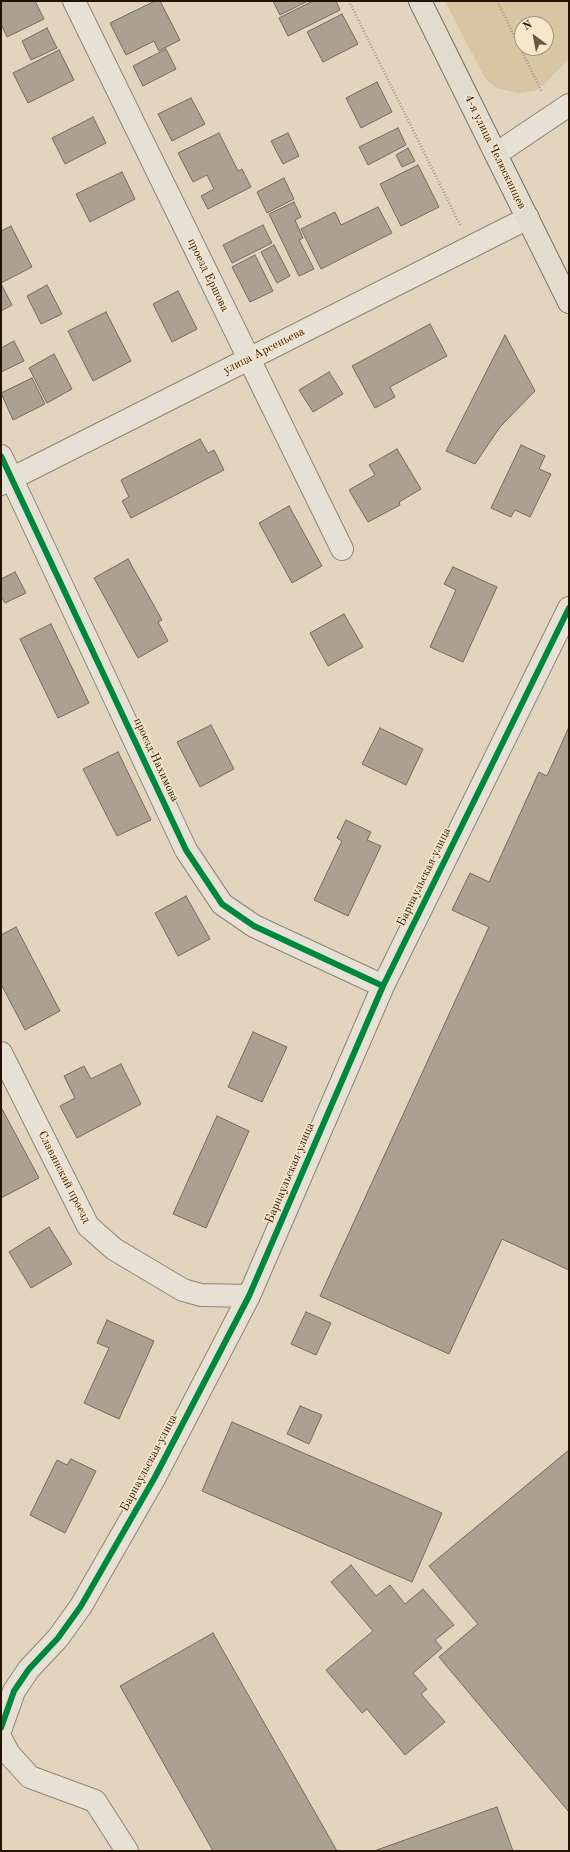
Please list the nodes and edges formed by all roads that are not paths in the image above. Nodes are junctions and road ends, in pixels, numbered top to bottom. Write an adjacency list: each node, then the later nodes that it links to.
1 (74, 1): 7 (street, проезд Ершова)
2 (420, 1): 4 (main road, 4-я улица Челюскинцев)
3 (561, 110): 4 (street)
4 (496, 154): 5 (main road, 4-я улица Челюскинцев)
5 (528, 218): 6 (main road, 4-я улица Челюскинцев); 7 (street, улица Арсеньева)
6 (569, 302)
7 (249, 359): 9 (street, улица Арсеньева); 10 (street, проезд Ершова)
8 (1, 456): 9 (street, проезд Нахимова)
9 (7, 482): 12 (street, проезд Нахимова)
10 (342, 549)
11 (569, 608): 12 (street, Барнаульская улица)
12 (383, 986): 14 (street, Барнаульская улица)
13 (1, 1053): 14 (street, Славянский проезд)
14 (249, 1296): 15 (street, Барнаульская улица)
15 (1, 1728)
16 (1, 1739): 17 (street)
17 (127, 1851)

